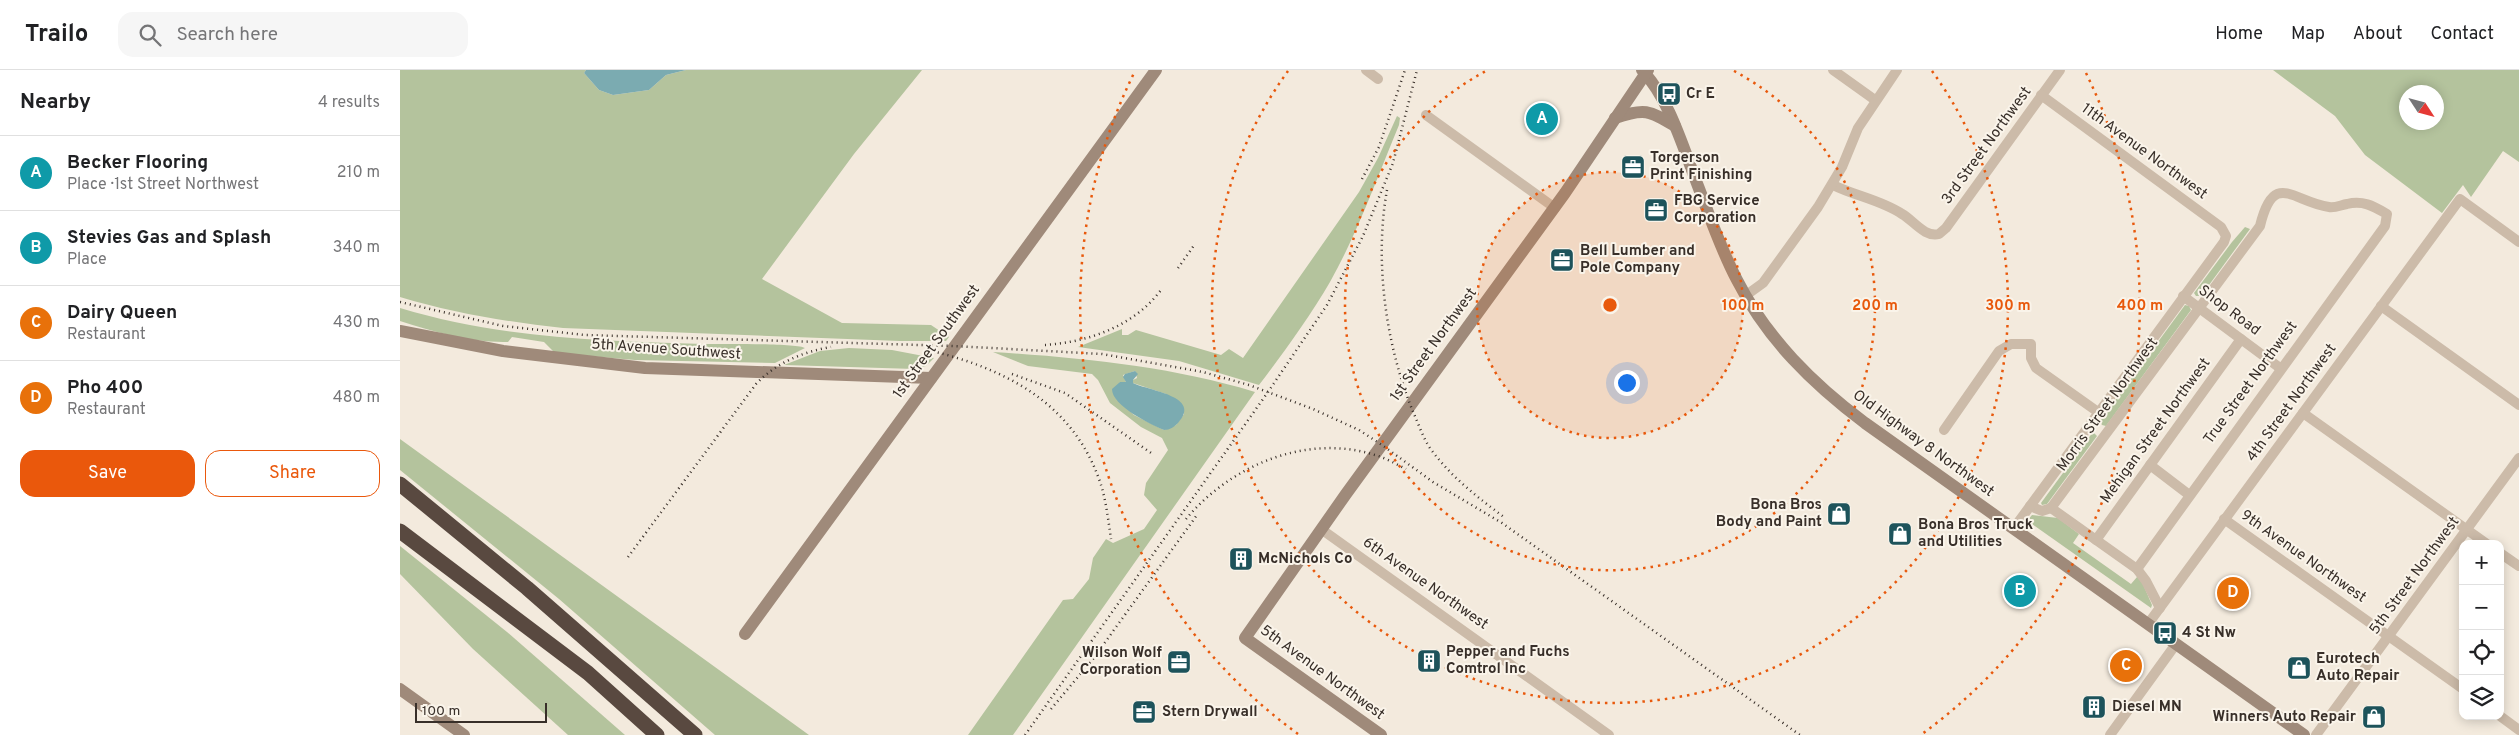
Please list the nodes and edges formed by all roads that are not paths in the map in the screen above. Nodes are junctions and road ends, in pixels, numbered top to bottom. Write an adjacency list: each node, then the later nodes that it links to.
1 (1156, 70): 24 (street, 1st Street Southwest)
2 (1366, 70): 7 (street)
3 (1833, 70): 9 (street)
4 (1897, 70): 9 (street)
5 (2060, 70): 8 (street, 3rd Street Northwest)
6 (1645, 71): 11 (street, 1st Street Northwest); 12 (street, Old Highway 8 Northwest)
7 (1378, 79)
8 (2041, 95): 13 (street, 3rd Street Northwest); 18 (street, 11th Avenue Northwest)
9 (1875, 100): 13 (street)
10 (1426, 115): 14 (street)
11 (1615, 118): 12 (street); 14 (street, 1st Street Northwest)
12 (1675, 127): 17 (street, Old Highway 8 Northwest)
13 (1833, 185): 17 (street)
14 (1554, 208): 39 (street, 1st Street Northwest)
15 (2387, 214): 20 (street, Morris Street Northwest); 23 (street, True Street Northwest)
16 (2519, 242): 19 (street, 4th Street Northwest)
17 (1745, 296): 38 (street, Old Highway 8 Northwest)
18 (2183, 296): 20 (street, Shop Road); 26 (street)
19 (2381, 306): 25 (street); 27 (street, 4th Street Northwest)
20 (2199, 307): 22 (street, Shop Road); 30 (street, Morris Street Northwest)
21 (400, 331): 24 (street, 5th Avenue Southwest)
22 (2241, 339): 23 (street, Shop Road); 32 (street, Mehigan Street Northwest)
23 (2280, 368): 34 (street, True Street Northwest)
24 (931, 378): 49 (street, 1st Street Southwest)
25 (2519, 405)
26 (2098, 412): 28 (street); 29 (street)
27 (2303, 412): 37 (street, 4th Street Northwest); 40 (street)
28 (2090, 424): 30 (street); 35 (street)
29 (1944, 430)
30 (2105, 434): 36 (street, Morris Street Northwest)
31 (2519, 458): 40 (street, 5th Street Northwest)
32 (2150, 465): 34 (street); 42 (street, Mehigan Street Northwest)
33 (400, 484): 59 (highway)
34 (2188, 494): 46 (street, True Street Northwest)
35 (2030, 506): 36 (street); 38 (street)
36 (2051, 508): 42 (street)
37 (2224, 519): 47 (street, 4th Street Northwest); 50 (street, 9th Avenue Northwest)
38 (2014, 528): 48 (street, Old Highway 8 Northwest)
39 (1321, 529): 51 (street, 1st Street Northwest); 61 (street, 6th Avenue Northwest)
40 (2467, 529): 43 (street); 50 (street, 5th Street Northwest)
41 (400, 531): 58 (highway)
42 (2096, 540): 46 (street)
43 (2482, 540)
44 (2504, 556): 45 (street)
45 (2519, 566)
46 (2137, 569): 47 (street)
47 (2160, 608): 48 (street, 4th Street Northwest)
48 (2148, 624): 52 (street, Old Highway 8 Northwest)
49 (745, 634)
50 (2390, 636): 53 (street, 9th Avenue Northwest); 64 (street, 5th Street Northwest)
51 (1245, 638): 60 (street, 5th Avenue Northwest)
52 (2176, 644): 62 (street); 63 (street, Old Highway 8 Northwest)
53 (2459, 686)
54 (400, 689): 57 (street)
55 (2504, 719): 56 (street)
56 (2519, 730)
57 (464, 735)
58 (657, 735)
59 (694, 735)
60 (1381, 735)
61 (1609, 735)
62 (2110, 735)
63 (2304, 735)
64 (2316, 735)

